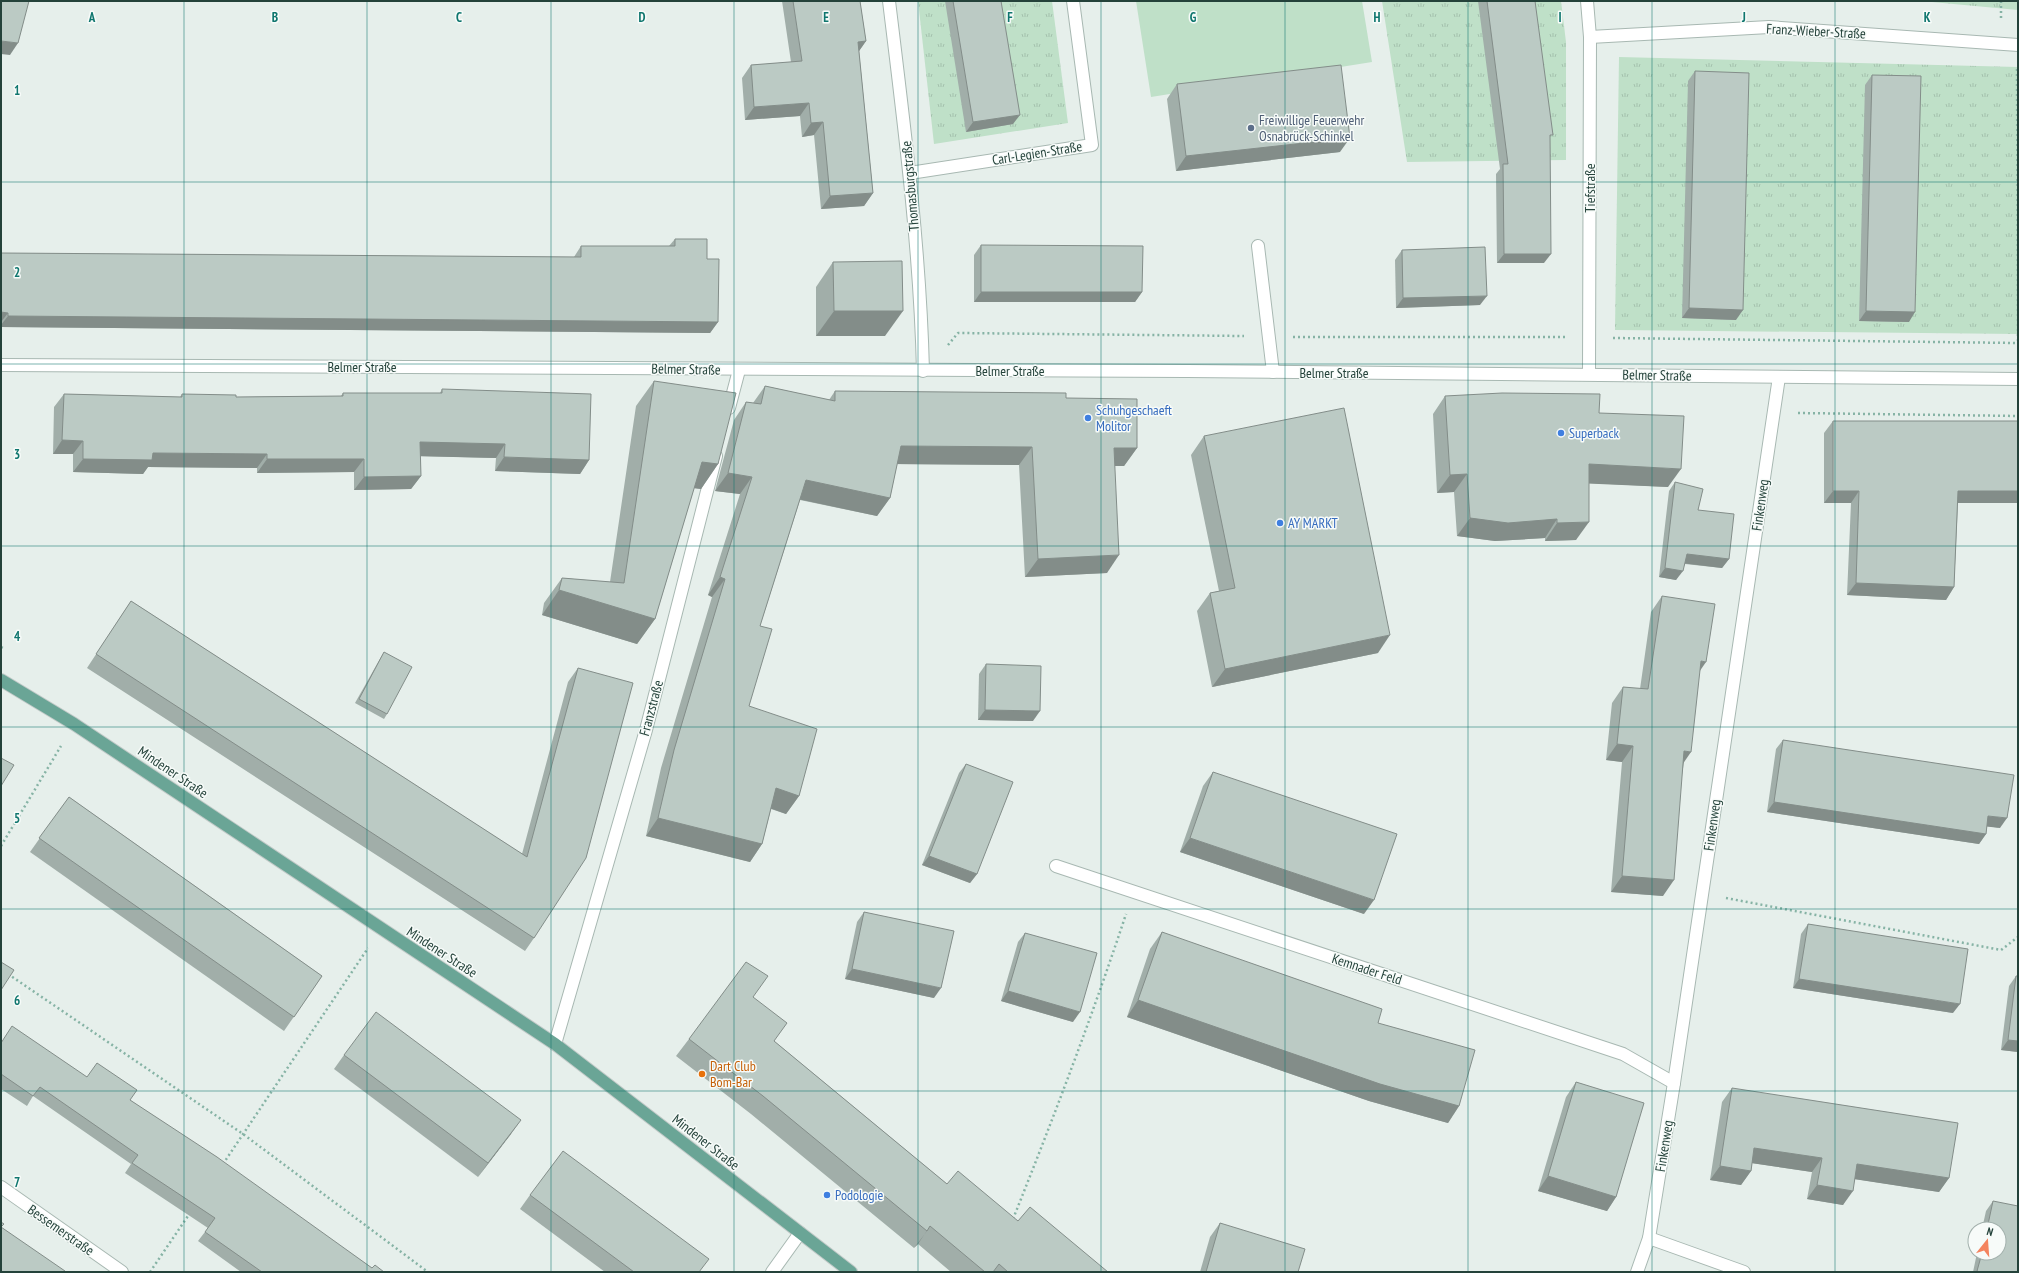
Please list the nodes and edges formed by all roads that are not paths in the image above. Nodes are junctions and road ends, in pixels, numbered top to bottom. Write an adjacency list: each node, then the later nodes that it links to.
1 (890, 1): 6 (street, Thomasburgstraße)
2 (1073, 1): 6 (street, Carl-Legien-Straße)
3 (1587, 1): 4 (street, Tiefstraße)
4 (1590, 37): 5 (street, Franz-Wieber-Straße); 12 (street, Tiefstraße)
5 (2017, 45)
6 (910, 173): 10 (street, Thomasburgstraße)
7 (1258, 246): 11 (street)
8 (1, 365): 9 (street, Belmer Straße)
9 (739, 370): 10 (street, Belmer Straße); 15 (street)
10 (923, 371): 11 (street, Belmer Straße)
11 (1273, 372): 12 (street, Belmer Straße)
12 (1589, 374): 13 (street, Belmer Straße)
13 (1779, 377): 14 (street, Belmer Straße); 20 (street, Finkenweg)
14 (2018, 379)
15 (726, 418)
16 (720, 441): 19 (street, Franzstraße)
17 (1, 680): 19 (main road, Mindener Straße)
18 (1056, 866): 20 (street, Kemnader Feld)
19 (555, 1044): 22 (main road, Mindener Straße)
20 (1674, 1083): 23 (street, Finkenweg)
21 (1, 1188): 24 (street, Bessemerstraße)
22 (800, 1233): 25 (street); 26 (main road, Mindener Straße)
23 (1649, 1238): 27 (street, Finkenweg); 28 (street)
24 (122, 1272)
25 (772, 1272)
26 (851, 1272)
27 (1637, 1272)
28 (1744, 1272)

